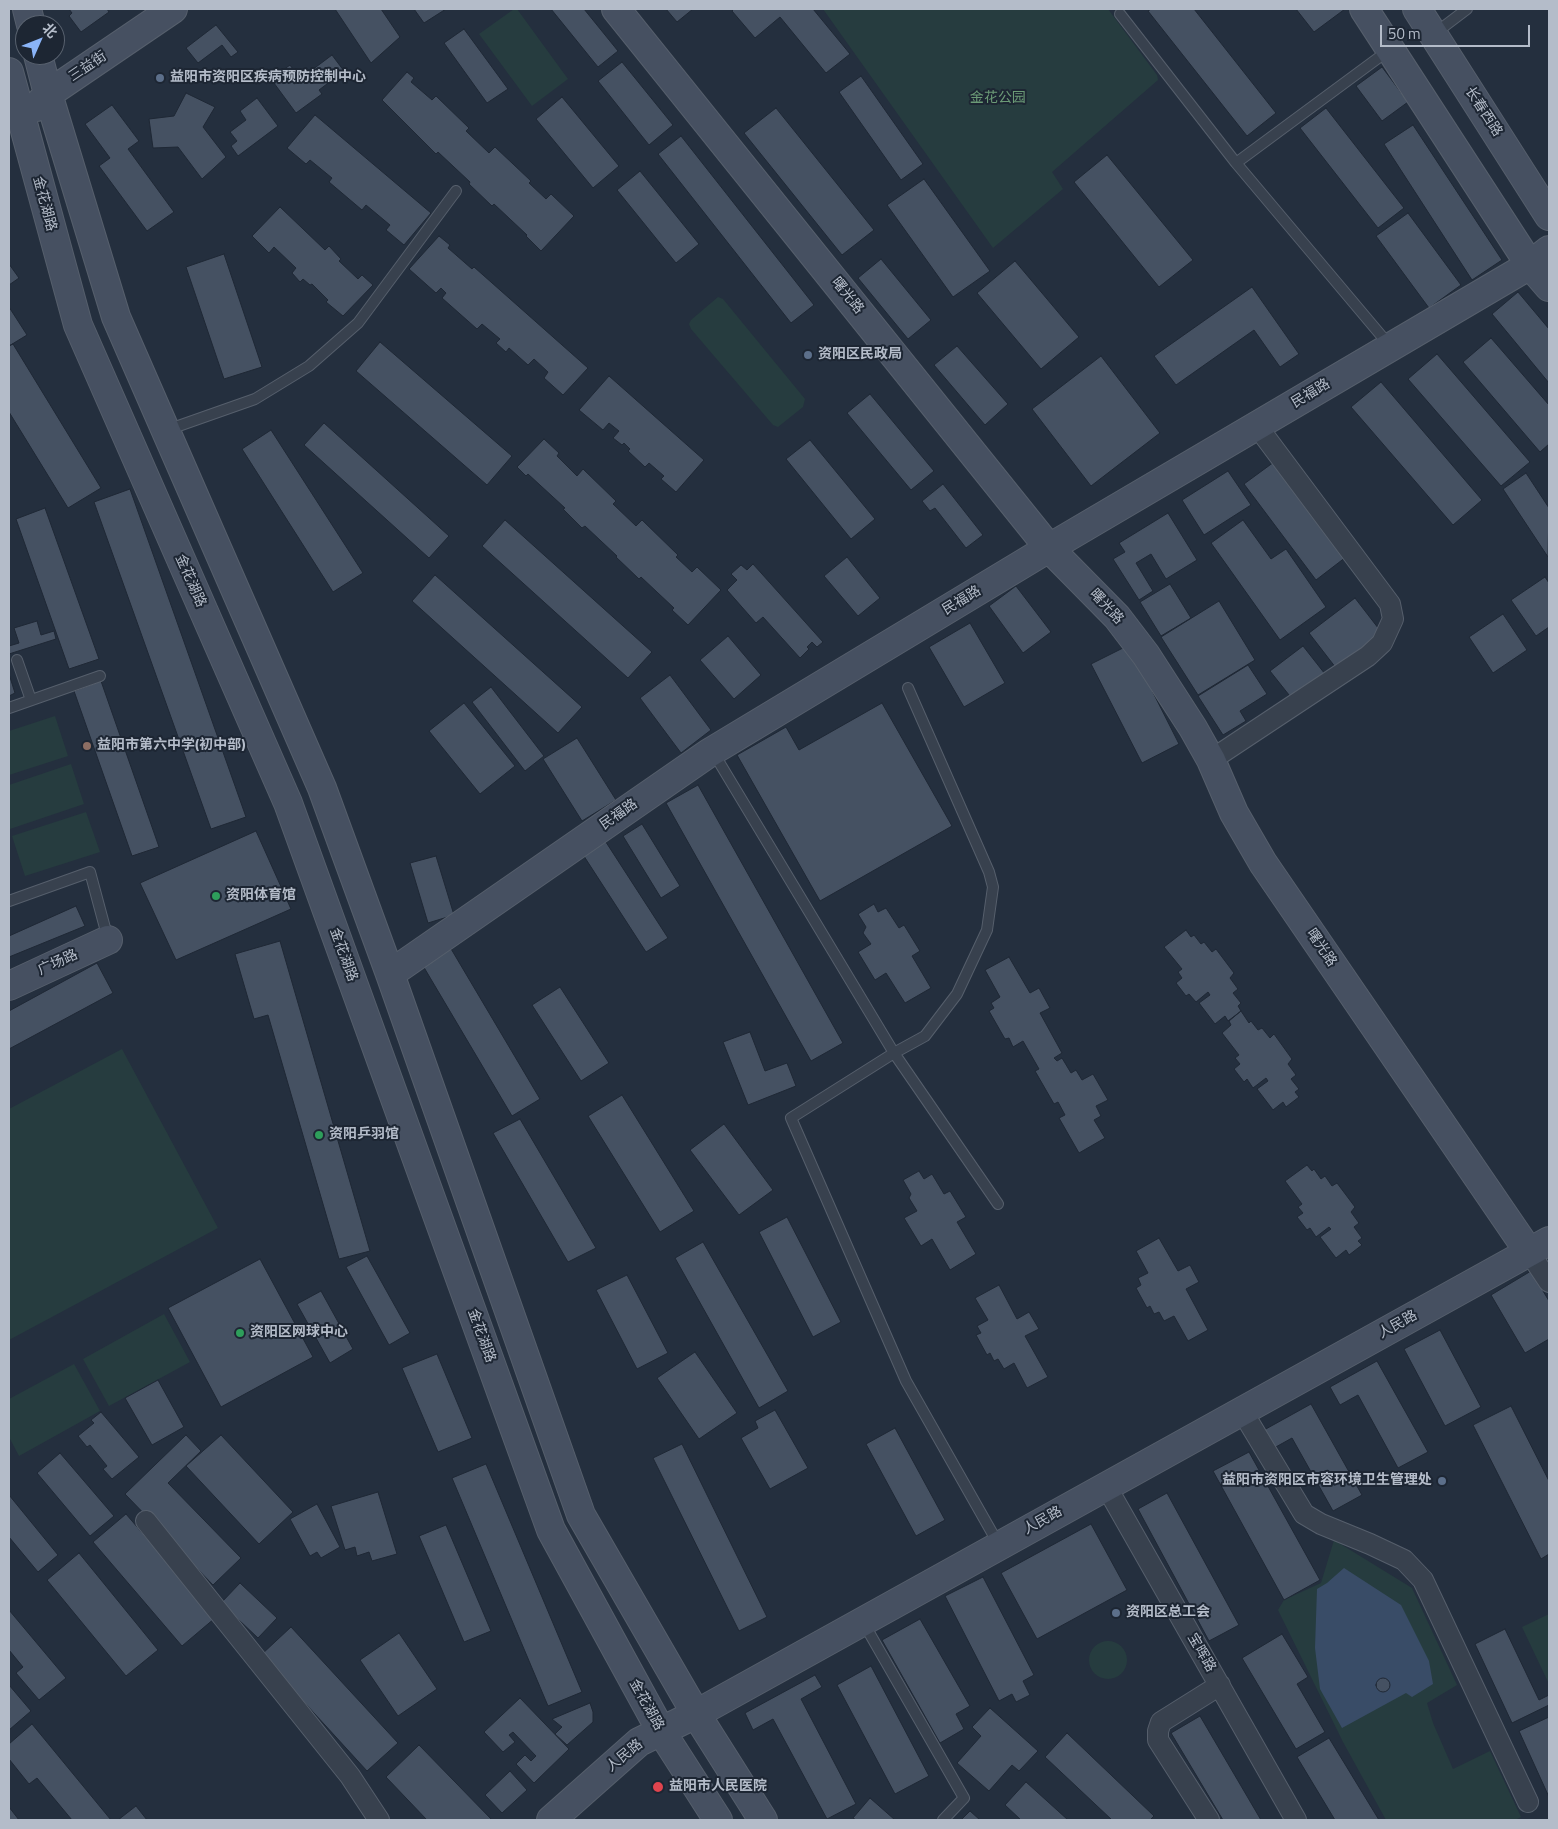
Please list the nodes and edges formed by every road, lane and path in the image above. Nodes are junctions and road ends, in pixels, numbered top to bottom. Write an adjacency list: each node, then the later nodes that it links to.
1 (173, 9): 11 (main road, 三益街)
2 (616, 9): 21 (main road, 曙光路)
3 (1364, 9): 8 (main road)
4 (1417, 9): 7 (main road, 长春西路)
5 (1467, 9): 7 (lane)
6 (1120, 14): 13 (lane)
7 (1434, 35): 15 (main road, 长春西路)
8 (1390, 49): 13 (lane); 16 (main road)
9 (41, 65): 11 (main road)
10 (9, 72): 12 (main road, 金花湖路)
11 (48, 94): 12 (main road, 三益街); 20 (main road)
12 (15, 126): 44 (main road, 金花湖路)
13 (1236, 163): 18 (lane)
14 (456, 191): 20 (lane)
15 (1549, 216)
16 (1540, 258): 17 (main road); 18 (main road, 民福路)
17 (1549, 287)
18 (1391, 347): 19 (main road, 民福路)
19 (1257, 426): 21 (main road, 民福路); 28 (street)
20 (166, 430): 31 (main road)
21 (1049, 548): 27 (main road, 民福路); 28 (main road, 曙光路)
22 (17, 660): 25 (lane)
23 (100, 676): 25 (lane)
24 (908, 688): 33 (lane)
25 (30, 700): 26 (lane)
26 (9, 708)
27 (713, 751): 31 (main road, 民福路); 33 (lane)
28 (1211, 760): 35 (main road, 曙光路)
29 (9, 901): 30 (lane)
30 (108, 940): 32 (main road, 广场路)
31 (390, 974): 43 (main road)
32 (9, 986)
33 (894, 1053): 34 (lane); 40 (lane)
34 (998, 1204)
35 (1539, 1246): 36 (street); 37 (main road, 人民路)
36 (1549, 1282)
37 (1242, 1411): 38 (main road, 人民路); 45 (street)
38 (1106, 1486): 40 (main road, 人民路); 42 (street, 宝晖路)
39 (146, 1521): 46 (street)
40 (999, 1546): 41 (main road, 人民路)
41 (863, 1621): 43 (main road, 人民路); 50 (lane)
42 (1220, 1685): 51 (street); 52 (street, 宝晖路)
43 (696, 1714): 44 (main road, 人民路); 49 (main road)
44 (661, 1731): 47 (main road, 人民路); 48 (main road, 金花湖路)
45 (1528, 1802)
46 (379, 1820)
47 (552, 1820)
48 (718, 1820)
49 (763, 1820)
50 (943, 1820)
51 (1209, 1820)
52 (1296, 1820)

